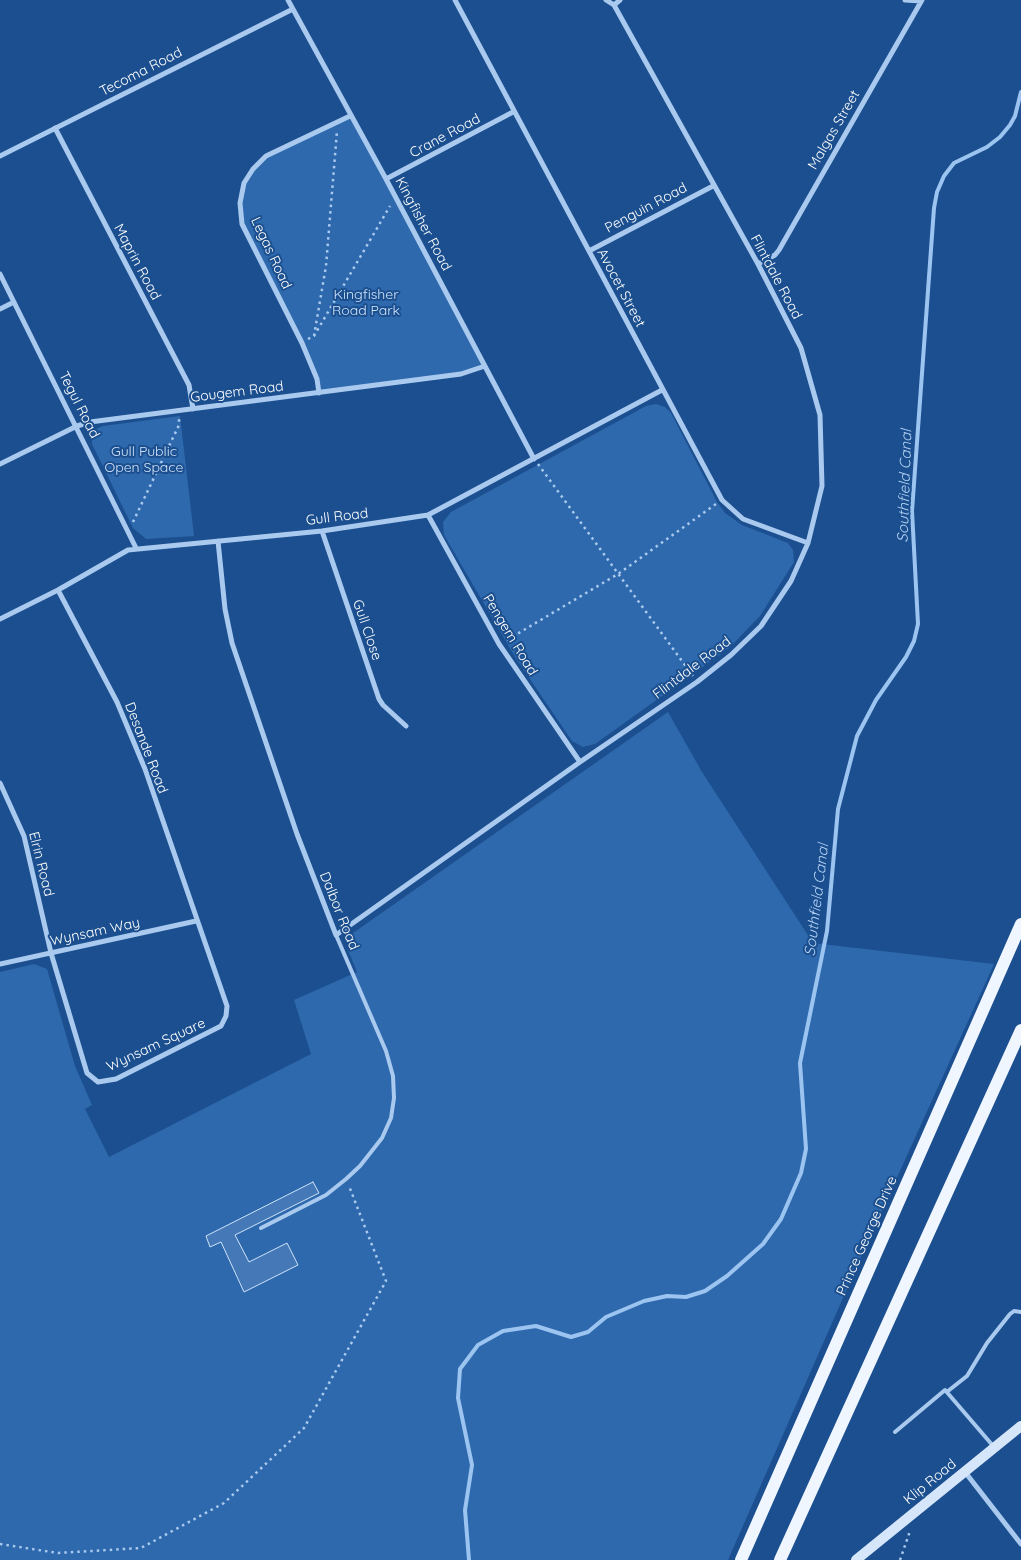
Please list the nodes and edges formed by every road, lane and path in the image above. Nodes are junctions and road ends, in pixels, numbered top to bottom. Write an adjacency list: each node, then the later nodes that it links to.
1 (288, 0): 8 (street, Kingfisher Road)
2 (455, 0): 9 (street, Avocet Street)
3 (606, 0): 7 (street, Flintdale Road)
4 (620, 0): 7 (street)
5 (905, 0): 6 (street)
6 (922, 0): 18 (street, Malgas Street)
7 (614, 5): 15 (street, Flintdale Road)
8 (293, 9): 10 (street, Kingfisher Road); 12 (street, Tecoma Road)
9 (513, 112): 14 (street, Crane Road); 17 (street, Avocet Street)
10 (350, 116): 11 (street, Legas Road); 14 (street, Kingfisher Road)
11 (334, 124): 22 (path); 23 (street, Legas Road)
12 (55, 128): 13 (street, Tecoma Road); 27 (street, Maprin Road)
13 (0, 156)
14 (386, 179): 16 (street, Kingfisher Road)
15 (713, 186): 17 (street, Penguin Road); 18 (street, Flintdale Road)
16 (395, 196): 22 (path); 24 (street, Kingfisher Road)
17 (589, 250): 25 (street, Avocet Street)
18 (758, 264): 36 (street, Flintdale Road)
19 (0, 274): 20 (street, Tegul Road)
20 (14, 302): 21 (street); 28 (street, Tegul Road)
21 (0, 309)
22 (314, 336): 23 (path)
23 (302, 343): 26 (street, Legas Road)
24 (485, 366): 26 (street, Gougem Road); 29 (street, Kingfisher Road)
25 (662, 390): 29 (street, Gull Road); 31 (street, Avocet Street)
26 (319, 392): 27 (street, Gougem Road)
27 (193, 409): 28 (street, Gougem Road); 33 (path)
28 (77, 426): 30 (street, Gougem Road); 33 (street, Tegul Road)
29 (534, 459): 32 (street, Gull Road); 38 (path)
30 (0, 464)
31 (722, 500): 36 (street, Avocet Street); 38 (path)
32 (428, 515): 34 (street, Gull Road); 41 (street, Pengem Road)
33 (126, 528): 37 (street, Tegul Road)
34 (322, 531): 35 (street, Gull Road); 43 (street, Gull Close)
35 (218, 541): 37 (street, Gull Road); 48 (street, Dalbor Road)
36 (808, 544): 42 (street, Flintdale Road)
37 (136, 548): 39 (street, Gull Road)
38 (618, 574): 41 (path); 42 (path)
39 (58, 590): 40 (street, Gull Road); 46 (street, Desande Road)
40 (0, 619)
41 (499, 644): 44 (street, Pengem Road)
42 (697, 682): 44 (street, Flintdale Road)
43 (406, 726)
44 (580, 762): 48 (street, Flintdale Road)
45 (0, 783): 49 (street, Elrin Road)
46 (196, 921): 49 (street, Wynsam Way); 49 (street, Wynsam Square)
47 (1021, 924): 63 (main road, Prince George Drive)
48 (336, 935): 52 (lane, Dalbor Road)
49 (51, 953): 50 (street, Wynsam Way)
50 (0, 964)
51 (1021, 1030): 64 (main road)
52 (346, 1180): 53 (lane, Dalbor Road); 61 (path)
53 (261, 1228)
54 (1021, 1312): 55 (lane)
55 (948, 1391): 57 (lane); 58 (lane)
56 (1021, 1426): 58 (street, Klip Road)
57 (895, 1432)
58 (995, 1448): 59 (street, Klip Road)
59 (965, 1472): 62 (street); 65 (street, Klip Road)
60 (912, 1527): 66 (path)
61 (0, 1544)
62 (1021, 1544)
63 (741, 1560)
64 (780, 1560)
65 (856, 1560)
66 (900, 1560)

